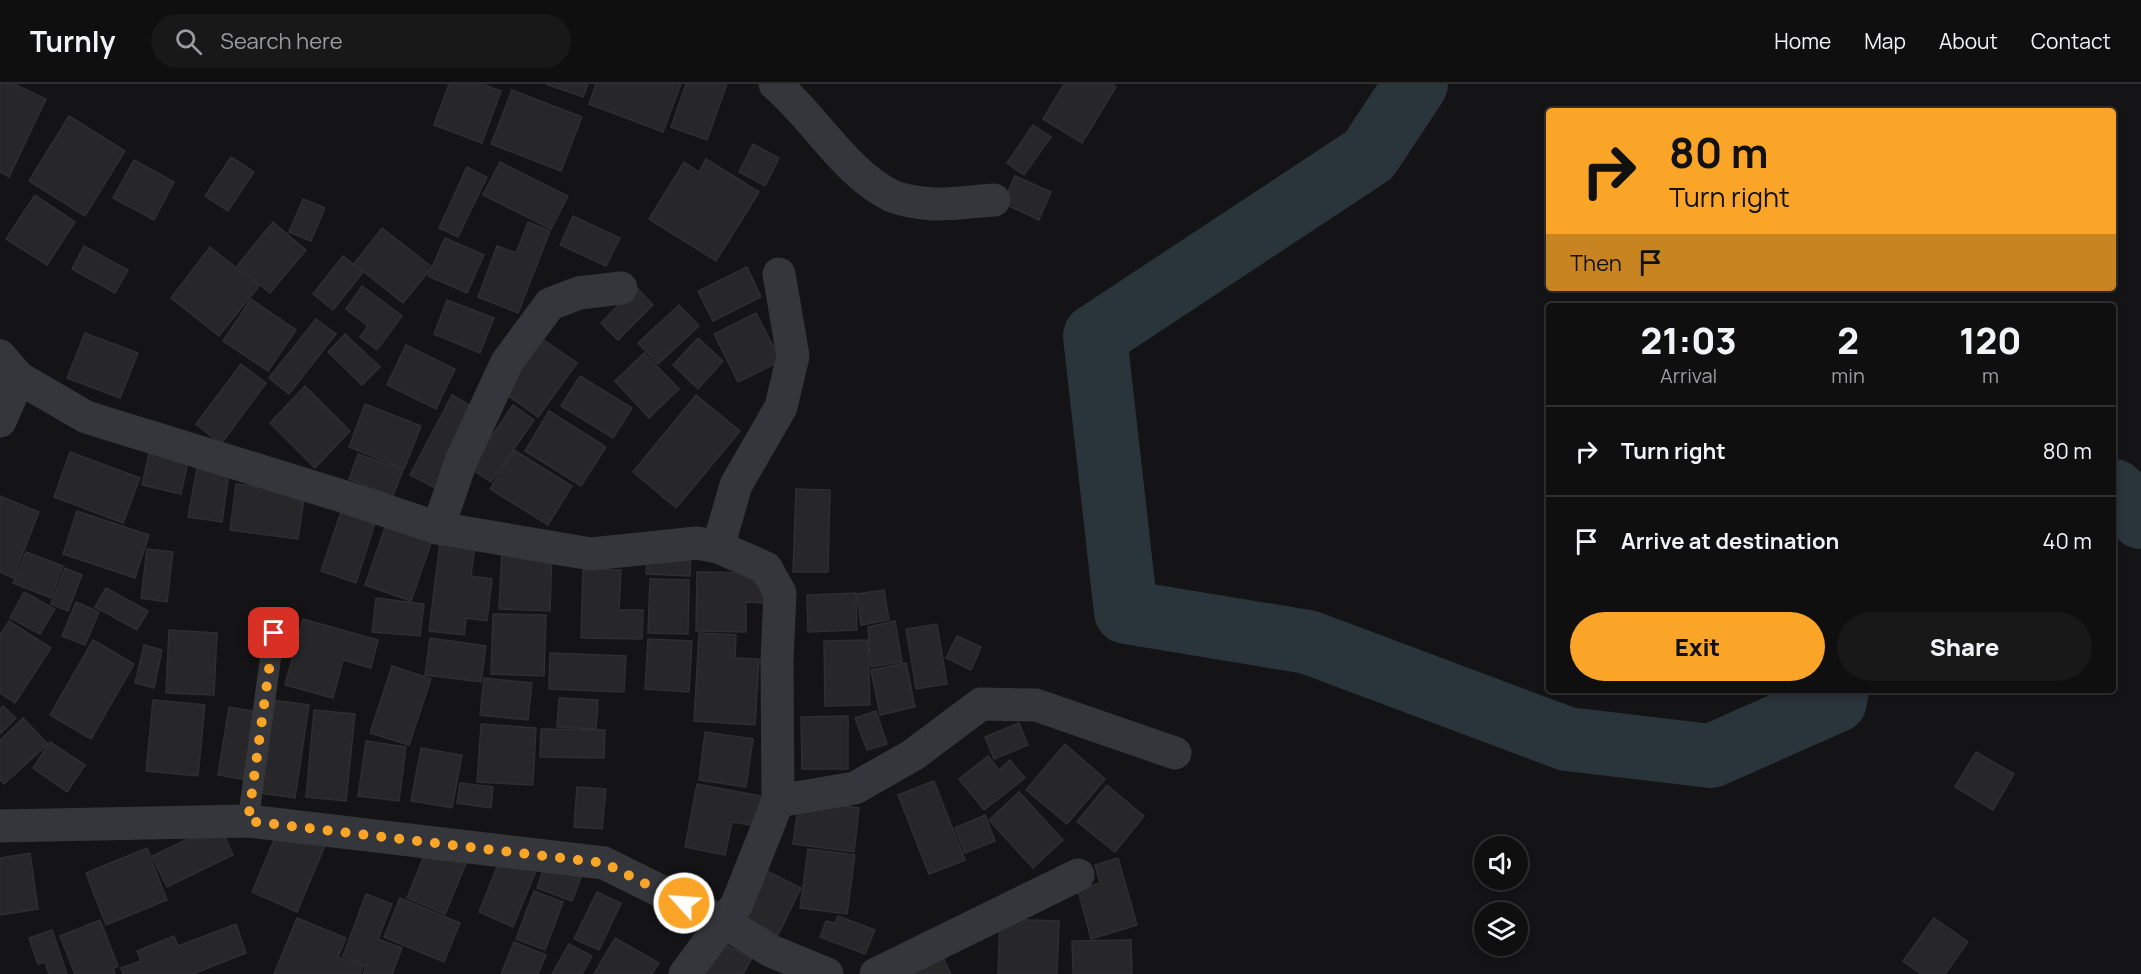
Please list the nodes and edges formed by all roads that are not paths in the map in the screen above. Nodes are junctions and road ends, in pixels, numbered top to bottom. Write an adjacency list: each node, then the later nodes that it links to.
1 (775, 84): 2 (street)
2 (994, 200)
3 (779, 274): 8 (street)
4 (621, 288): 7 (street)
5 (10, 367): 6 (street); 7 (street)
6 (0, 421)
7 (438, 528): 8 (street)
8 (718, 547): 11 (street)
9 (274, 633): 12 (lane)
10 (1175, 753): 11 (street)
11 (778, 801): 15 (street)
12 (248, 821): 13 (street); 15 (street)
13 (0, 826)
14 (1078, 875): 18 (street)
15 (725, 923): 16 (street); 17 (street)
16 (685, 974)
17 (827, 974)
18 (876, 974)

